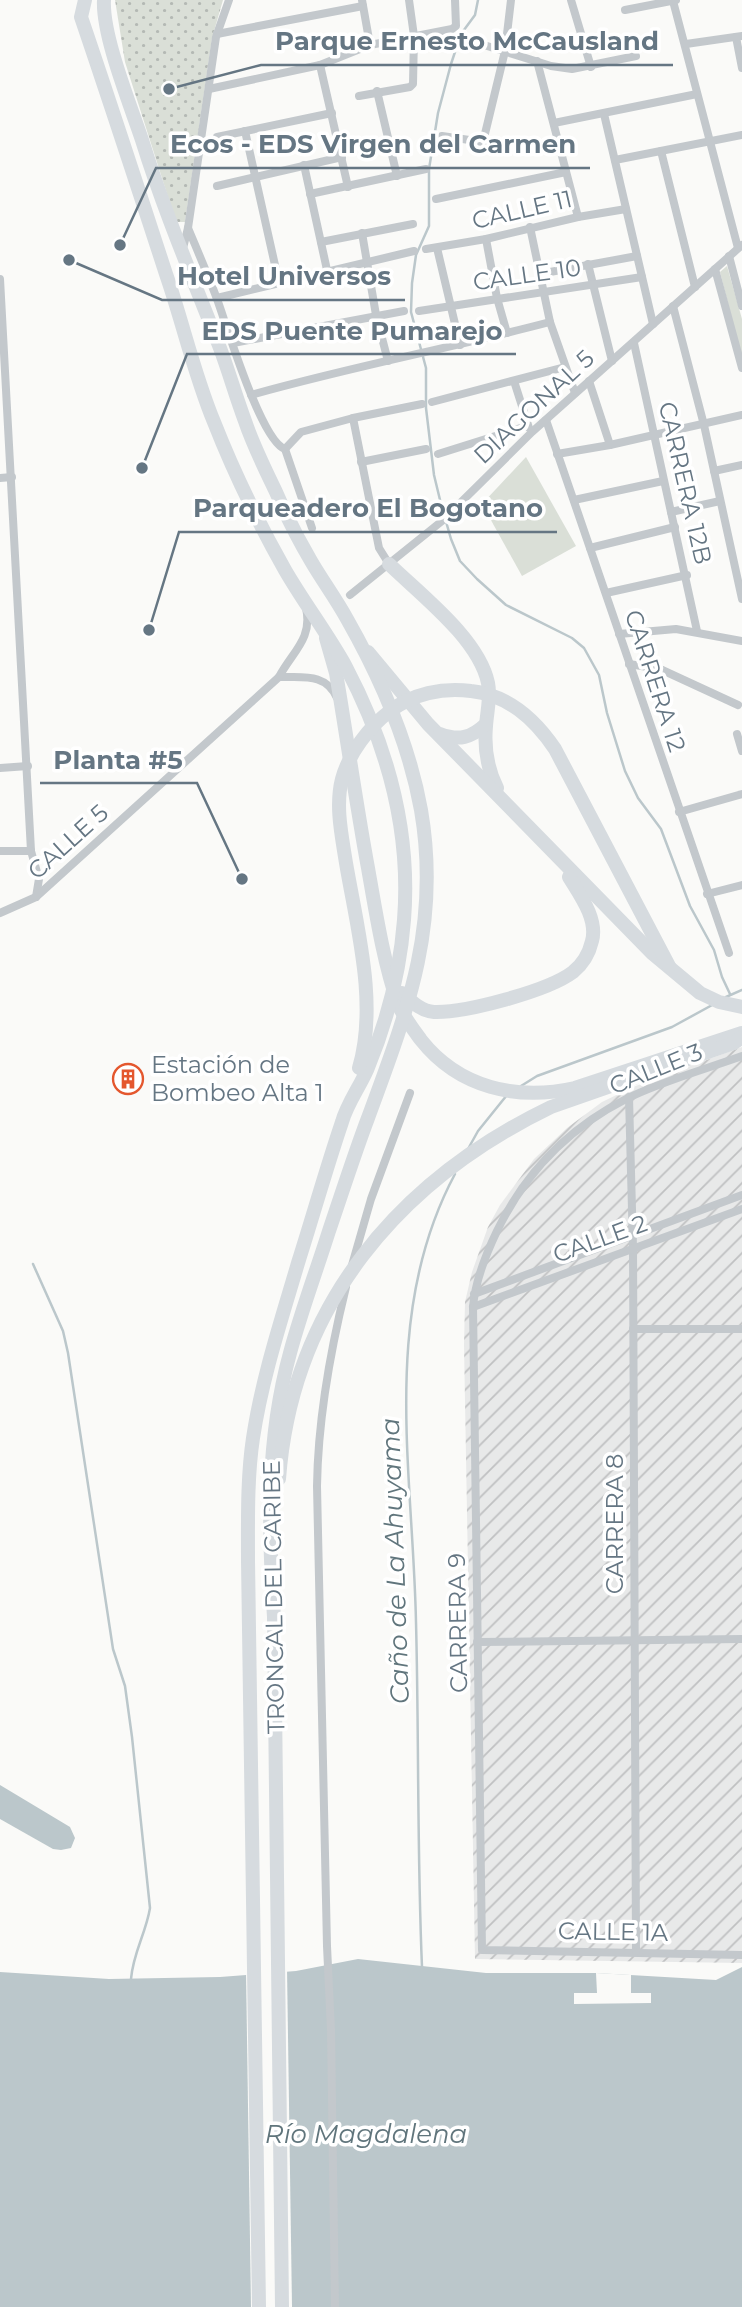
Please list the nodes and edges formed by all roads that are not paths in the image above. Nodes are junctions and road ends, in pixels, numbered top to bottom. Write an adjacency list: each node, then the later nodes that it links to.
1 (75, 0): 12 (street)
2 (85, 0): 12 (main road)
3 (104, 0): 60 (main road)
4 (229, 0): 13 (street)
5 (409, 0): 14 (street)
6 (455, 0): 14 (street)
7 (511, 0): 19 (street)
8 (571, 0): 23 (street)
9 (674, 0): 11 (street); 17 (street)
10 (362, 3): 13 (street); 18 (street)
11 (625, 10)
12 (80, 17): 127 (main road, TRONCAL DEL CARIBE)
13 (217, 34): 25 (street)
14 (414, 36): 18 (street); 26 (street)
15 (739, 37): 17 (street); 24 (street)
16 (468, 40): 19 (street)
17 (686, 44): 27 (street)
18 (370, 45): 22 (street)
19 (505, 51): 21 (street); 34 (street)
20 (636, 56): 23 (street)
21 (537, 61): 23 (street); 31 (street)
22 (320, 65): 25 (street); 29 (street)
23 (591, 67)
24 (742, 68)
25 (209, 89): 53 (street)
26 (377, 91): 28 (street); 43 (street)
27 (697, 94): 30 (street); 36 (street)
28 (359, 96)
29 (332, 113): 32 (street); 38 (street)
30 (604, 114): 31 (street); 39 (street)
31 (554, 123): 42 (street)
32 (245, 131): 35 (street); 44 (street)
33 (742, 135): 36 (street)
34 (442, 136)
35 (217, 137)
36 (709, 141): 37 (street); 57 (street)
37 (661, 151): 39 (street); 73 (street)
38 (342, 157): 40 (street); 46 (street)
39 (615, 160): 49 (street)
40 (304, 165): 44 (street); 47 (street)
41 (426, 169): 43 (street)
42 (566, 172): 48 (street); 50 (street)
43 (397, 176): 46 (street)
44 (255, 177): 45 (street); 71 (street)
45 (217, 186)
46 (348, 187): 47 (street)
47 (310, 194): 56 (street)
48 (436, 199)
49 (626, 209): 50 (street, CALLE 11); 62 (street)
50 (578, 217): 52 (street, CALLE 11)
51 (413, 224): 54 (street)
52 (530, 226): 55 (street, CALLE 11); 68 (street)
53 (188, 228): 60 (street); 75 (street)
54 (362, 233): 56 (street); 64 (street)
55 (486, 239): 58 (street, CALLE 11); 76 (street)
56 (321, 242): 67 (street)
57 (740, 246): 63 (street, DIAGONAL 5)
58 (437, 248): 59 (street, CALLE 11); 77 (street)
59 (426, 249)
60 (182, 251): 128 (main road)
61 (414, 251): 64 (street)
62 (637, 256): 65 (street); 69 (street)
63 (729, 256): 66 (street, DIAGONAL 5); 79 (street)
64 (367, 261): 67 (street); 82 (street)
65 (588, 264): 68 (street); 72 (street)
66 (715, 268): 73 (street, DIAGONAL 5); 92 (street)
67 (327, 270): 71 (street)
68 (539, 274): 74 (street)
69 (642, 277): 72 (street, CALLE 10); 84 (street)
70 (0, 279): 113 (street)
71 (279, 283): 75 (street)
72 (591, 285): 74 (street, CALLE 10); 90 (street)
73 (695, 287): 78 (street, DIAGONAL 5)
74 (542, 291): 76 (street, CALLE 10); 83 (street)
75 (216, 298): 86 (street)
76 (497, 298): 77 (street, CALLE 10); 85 (street)
77 (449, 306): 81 (street, CALLE 10); 88 (street)
78 (673, 306): 84 (street, DIAGONAL 5); 102 (street)
79 (742, 306)
80 (404, 311): 82 (street)
81 (419, 311)
82 (376, 315): 86 (street); 89 (street)
83 (550, 322): 85 (street); 91 (street)
84 (653, 324): 87 (street, DIAGONAL 5)
85 (507, 333): 88 (street)
86 (233, 343): 96 (street)
87 (634, 343): 90 (street, DIAGONAL 5); 104 (street, CARRERA 12B)
88 (460, 345): 89 (street)
89 (388, 361): 96 (street)
90 (612, 361): 94 (street, DIAGONAL 5)
91 (565, 367): 93 (street); 95 (street)
92 (742, 368)
93 (514, 380): 97 (street); 103 (street)
94 (589, 382): 95 (street, DIAGONAL 5); 105 (street)
95 (576, 393): 101 (street, DIAGONAL 5)
96 (251, 395): 106 (street)
97 (432, 402)
98 (422, 404): 100 (street)
99 (742, 415): 102 (street)
100 (353, 418): 106 (street); 110 (street)
101 (545, 420): 103 (street, DIAGONAL 5); 109 (street, CARRERA 12)
102 (704, 425): 104 (street); 112 (street)
103 (529, 429): 108 (street); 122 (street, DIAGONAL 5)
104 (654, 435): 105 (street); 115 (street, CARRERA 12B)
105 (610, 445): 109 (street)
106 (282, 448): 120 (street)
107 (426, 449): 110 (street)
108 (438, 454)
109 (557, 454): 116 (street, CARRERA 12)
110 (361, 462): 122 (street)
111 (742, 465): 112 (street)
112 (714, 471): 117 (street)
113 (12, 477): 114 (street); 141 (street)
114 (0, 478)
115 (663, 481): 116 (street); 118 (street, CARRERA 12B)
116 (574, 500): 121 (street, CARRERA 12)
117 (720, 500): 118 (street); 126 (street)
118 (671, 512): 119 (street, CARRERA 12B)
119 (675, 527): 121 (street); 123 (street, CARRERA 12B)
120 (312, 528)
121 (590, 548): 124 (street, CARRERA 12)
122 (389, 564): 125 (street, DIAGONAL 5); 137 (main road)
123 (687, 576): 124 (street); 130 (street, CARRERA 12B)
124 (606, 593): 131 (street, CARRERA 12)
125 (350, 596)
126 (742, 599)
127 (304, 602): 129 (main road, TRONCAL DEL CARIBE); 134 (street, CALLE 5)
128 (347, 618): 138 (main road); 170 (main road, TRONCAL DEL CARIBE)
129 (324, 630): 136 (main road); 161 (main road, TRONCAL DEL CARIBE)
130 (697, 631): 131 (street); 132 (street)
131 (619, 634): 133 (street, CARRERA 12)
132 (742, 641)
133 (629, 664): 135 (street); 145 (street, CARRERA 12)
134 (279, 677): 136 (street); 151 (street, CALLE 5)
135 (738, 705)
136 (343, 713): 155 (main road)
137 (486, 724): 138 (main road); 144 (main road)
138 (440, 734): 144 (main road)
139 (737, 734): 140 (street)
140 (742, 751)
141 (28, 766): 142 (street); 147 (street)
142 (0, 768)
143 (742, 794): 145 (street)
144 (501, 797): 148 (main road)
145 (679, 811): 150 (street, CARRERA 12)
146 (0, 851): 147 (street)
147 (31, 851): 151 (street)
148 (558, 857): 154 (main road); 155 (main road)
149 (742, 885): 150 (street)
150 (707, 894): 153 (street, CARRERA 12)
151 (36, 897): 152 (street, CALLE 5)
152 (0, 913)
153 (729, 953)
154 (669, 966): 156 (main road); 161 (main road)
155 (393, 985): 157 (main road)
156 (741, 1007)
157 (742, 1035): 170 (main road)
158 (742, 1056): 160 (street, CALLE 3)
159 (408, 1097): 179 (street)
160 (629, 1097): 164 (street, CARRERA 8); 166 (street, CALLE 3)
161 (344, 1116): 177 (main road, TRONCAL DEL CARIBE)
162 (742, 1195): 164 (street, CALLE 2)
163 (742, 1209): 165 (street, CALLE 2)
164 (632, 1235): 165 (street, CARRERA 8); 166 (street, CALLE 2)
165 (633, 1247): 167 (street, CALLE 2); 168 (street, CARRERA 8)
166 (474, 1294): 167 (street, CARRERA 9)
167 (473, 1307): 173 (street, CARRERA 9)
168 (633, 1329): 169 (street); 171 (street, CARRERA 8)
169 (742, 1329)
170 (274, 1617): 178 (main road, TRONCAL DEL CARIBE)
171 (635, 1639): 172 (street); 173 (street); 175 (street, CARRERA 8)
172 (742, 1639)
173 (477, 1642): 174 (street, CARRERA 9)
174 (482, 1950): 175 (street, CALLE 1A)
175 (636, 1951): 176 (street, CALLE 1A)
176 (742, 1955)
177 (260, 2307)
178 (282, 2307)
179 (335, 2307)

